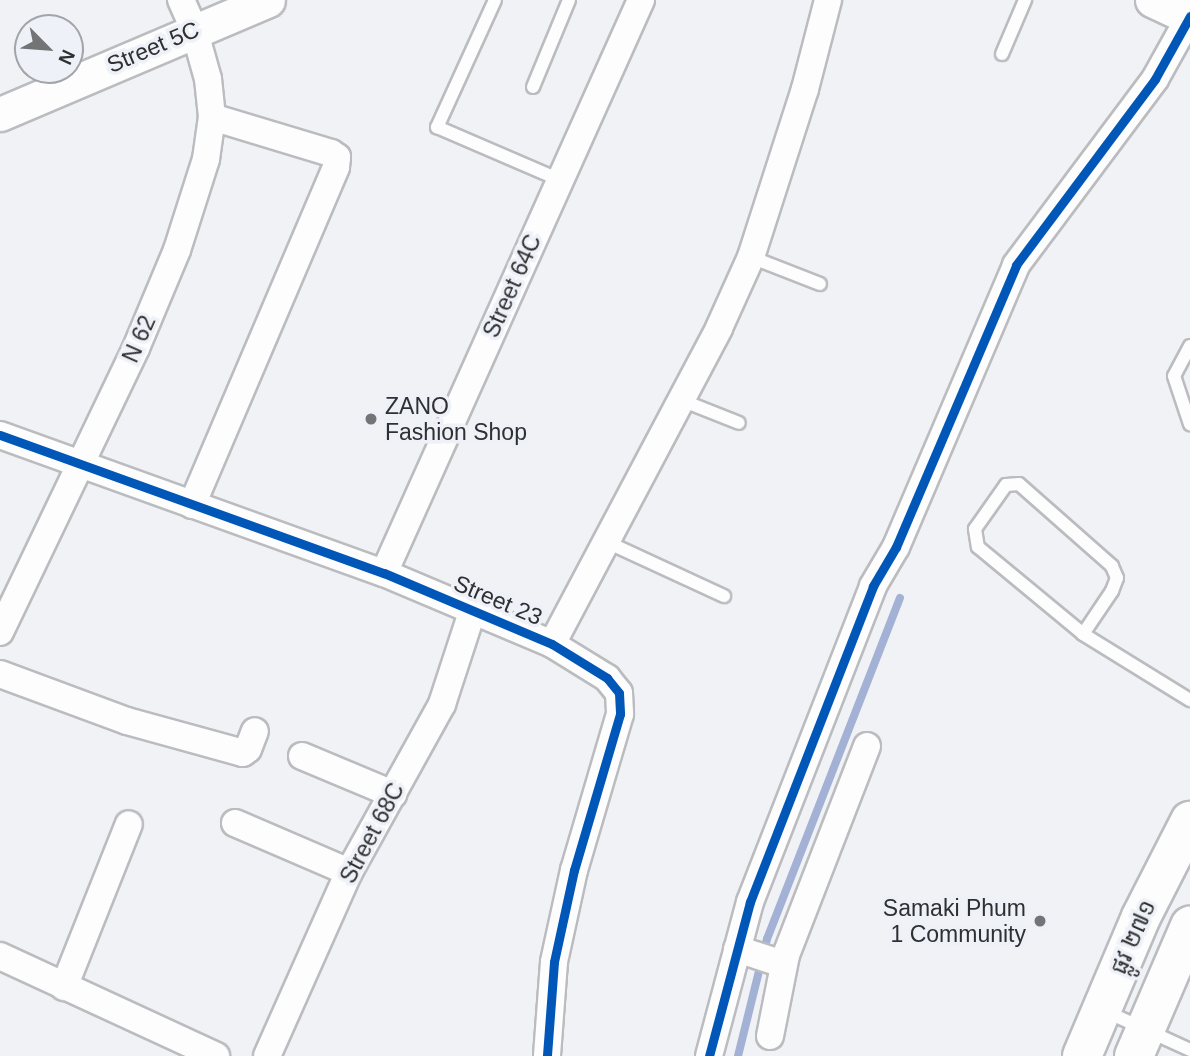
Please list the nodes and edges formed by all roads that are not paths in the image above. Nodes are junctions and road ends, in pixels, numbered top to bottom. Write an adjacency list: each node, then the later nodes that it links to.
1 (268, 0): 8 (street, Street 5C)
2 (495, 0): 14 (lane)
3 (569, 0): 11 (lane)
4 (641, 0): 14 (street, Street 64C)
5 (828, 0): 15 (street)
6 (1026, 0): 10 (lane)
7 (1152, 0): 9 (street)
8 (187, 15): 12 (street, Street 5C); 13 (street, N 62)
9 (1190, 17): 42 (street)
10 (1002, 54)
11 (533, 87)
12 (0, 114)
13 (212, 117): 22 (street, N 62); 23 (street)
14 (560, 180): 25 (street, Street 64C)
15 (751, 257): 16 (lane); 18 (street)
16 (820, 284)
17 (1190, 346): 20 (lane)
18 (680, 399): 19 (lane); 24 (street)
19 (739, 423)
20 (1190, 424)
21 (0, 435): 22 (street, Street 23)
22 (80, 466): 23 (street, Street 23); 28 (street, N 62)
23 (192, 505): 25 (street, Street 23)
24 (607, 542): 26 (lane); 30 (street)
25 (384, 573): 27 (street, Street 23)
26 (724, 596)
27 (473, 610): 30 (street, Street 23); 36 (street, Street 68C)
28 (0, 632)
29 (1083, 634): 29 (lane); 32 (lane)
30 (552, 644): 52 (street, Street 23)
31 (0, 674): 33 (street)
32 (1190, 701)
33 (255, 731)
34 (867, 746): 44 (street)
35 (302, 756): 36 (street)
36 (393, 794): 40 (street, Street 68C)
37 (1190, 821): 46 (main road, ផ្លូវ ២៧១)
38 (235, 823): 40 (street)
39 (129, 824): 45 (street)
40 (349, 872): 51 (street, Street 68C)
41 (1190, 926): 48 (main road, ផ្លូវ ២៧១)
42 (743, 951): 44 (street); 53 (street)
43 (0, 956): 45 (street)
44 (780, 962): 47 (street)
45 (64, 987): 50 (street)
46 (1102, 1009): 48 (lane); 54 (main road, ផ្លូវ ២៧១)
47 (770, 1036)
48 (1140, 1043): 49 (lane)
49 (1190, 1050)
50 (216, 1056)
51 (267, 1056)
52 (547, 1056)
53 (709, 1056)
54 (1082, 1056)

